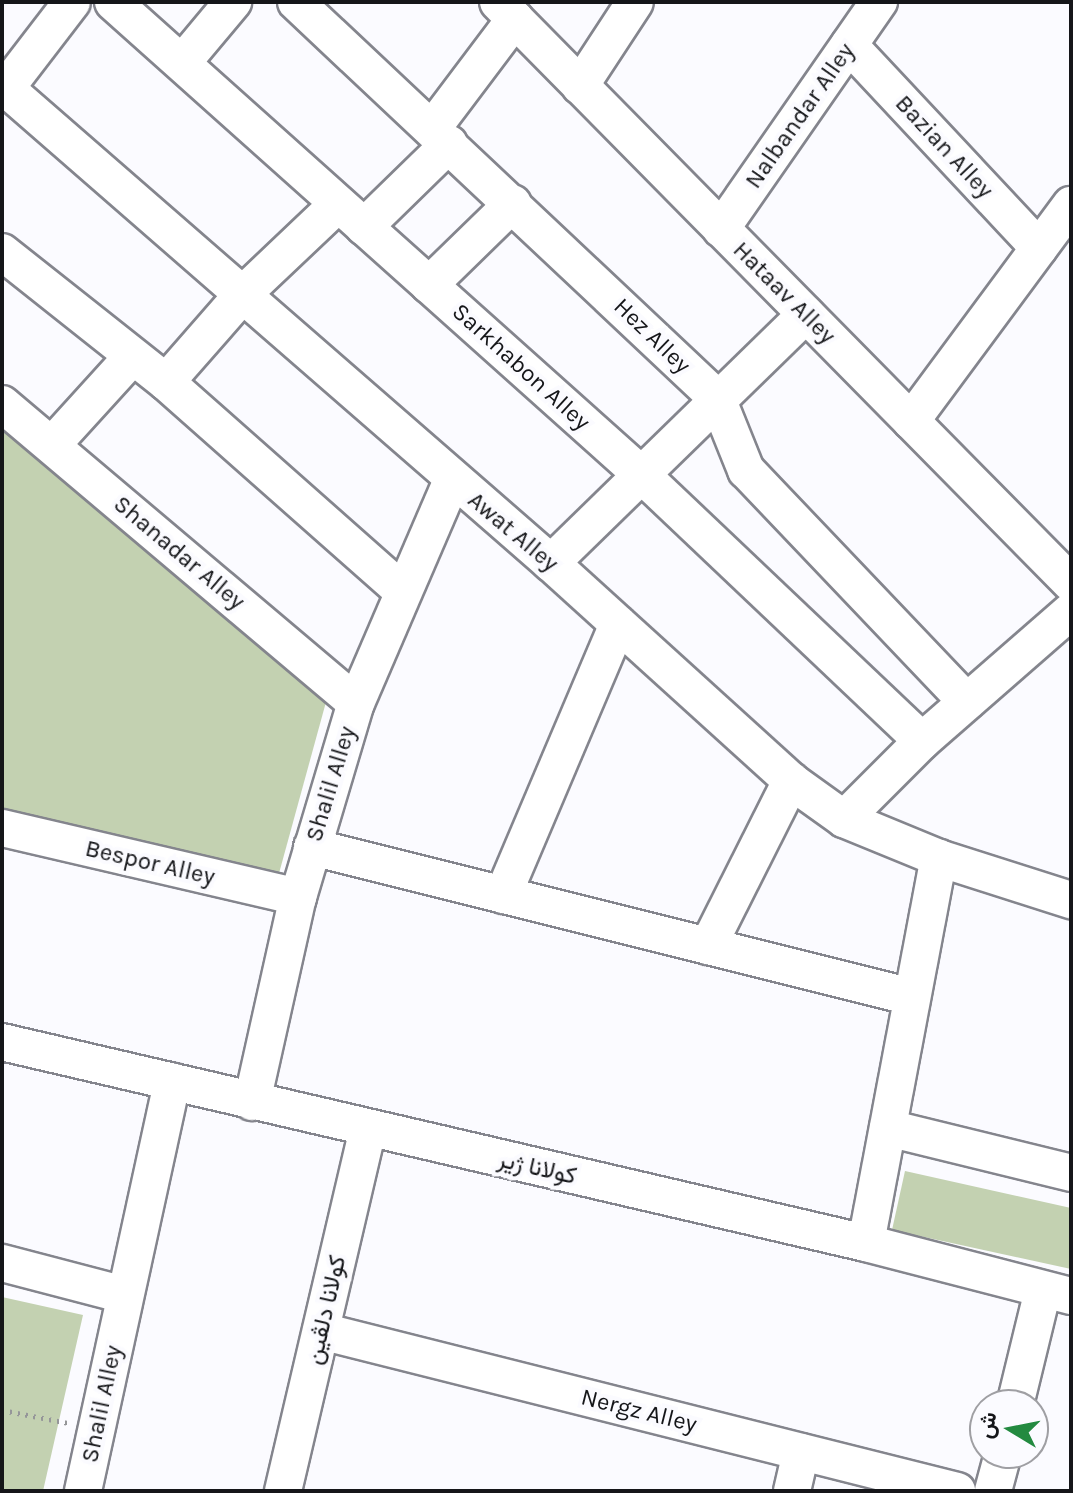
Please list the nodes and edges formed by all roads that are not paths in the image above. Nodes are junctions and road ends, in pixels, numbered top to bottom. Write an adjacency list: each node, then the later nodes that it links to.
1 (72, 2): 10 (street)
2 (113, 2): 9 (street, Sarkhabon Alley)
3 (233, 2): 9 (street)
4 (296, 2): 12 (street, Hez Alley)
5 (635, 2): 11 (street)
6 (879, 2): 8 (street, Nalbandar Alley)
7 (506, 11): 11 (street, Hataav Alley); 12 (street)
8 (849, 45): 16 (street, Nalbandar Alley); 17 (street, Bazian Alley)
9 (182, 63): 15 (street, Sarkhabon Alley)
10 (4, 86): 20 (street, Awat Alley)
11 (580, 86): 16 (street, Hataav Alley)
12 (441, 136): 13 (street, Hez Alley); 15 (street)
13 (513, 203): 19 (street); 24 (street, Hez Alley)
14 (1071, 205): 17 (street)
15 (351, 215): 19 (street, Sarkhabon Alley); 20 (street)
16 (721, 229): 21 (street, Hataav Alley)
17 (1039, 248): 26 (street)
18 (2, 252): 22 (street)
19 (429, 285): 28 (street, Sarkhabon Alley)
20 (243, 294): 23 (street); 29 (street, Awat Alley)
21 (806, 314): 24 (street); 26 (street, Hataav Alley)
22 (132, 357): 23 (street); 27 (street)
23 (166, 382): 32 (street)
24 (717, 398): 28 (street); 35 (street, Hez Alley)
25 (2, 404): 27 (street, Shanadar Alley)
26 (911, 421): 31 (street, Hataav Alley)
27 (52, 445): 36 (street, Shanadar Alley)
28 (644, 477): 30 (street); 37 (street, Sarkhabon Alley)
29 (452, 480): 30 (street, Awat Alley); 32 (street, Shalil Alley)
30 (551, 563): 34 (street, Awat Alley)
31 (1067, 570)
32 (401, 590): 36 (street, Shalil Alley)
33 (1071, 611): 35 (street)
34 (618, 624): 38 (street, Awat Alley); 43 (street)
35 (967, 702): 37 (street)
36 (356, 703): 41 (street, Shalil Alley)
37 (922, 741): 39 (street)
38 (791, 781): 39 (street, Awat Alley); 46 (street)
39 (844, 819): 42 (street, Awat Alley)
40 (2, 828): 44 (street, Bespor Alley)
41 (312, 847): 43 (street); 44 (street, Shalil Alley)
42 (939, 858): 45 (street, Awat Alley); 47 (street)
43 (503, 895): 46 (street)
44 (298, 897): 50 (street, Shalil Alley)
45 (1071, 900)
46 (708, 946): 47 (street)
47 (912, 997): 51 (street)
48 (2, 1042): 49 (street, کولانا ژیر)
49 (172, 1082): 50 (street, کولانا ژیر); 57 (street, Shalil Alley)
50 (252, 1102): 52 (street, کولانا ژیر)
51 (888, 1128): 53 (street); 54 (street)
52 (368, 1129): 54 (street, کولانا ژیر); 58 (street, کولانا دلڤین)
53 (1071, 1173)
54 (866, 1243): 56 (street, کولانا ژیر)
55 (2, 1263): 57 (street)
56 (1057, 1293): 59 (street)
57 (125, 1295): 62 (street, Shalil Alley)
58 (321, 1331): 60 (street, Nergz Alley); 63 (street, کولانا دلڤین)
59 (1021, 1389)
60 (801, 1452): 64 (street); 65 (street, Nergz Alley)
61 (999, 1469): 66 (street)
62 (83, 1491)
63 (283, 1491)
64 (792, 1491)
65 (957, 1491)
66 (993, 1491)

